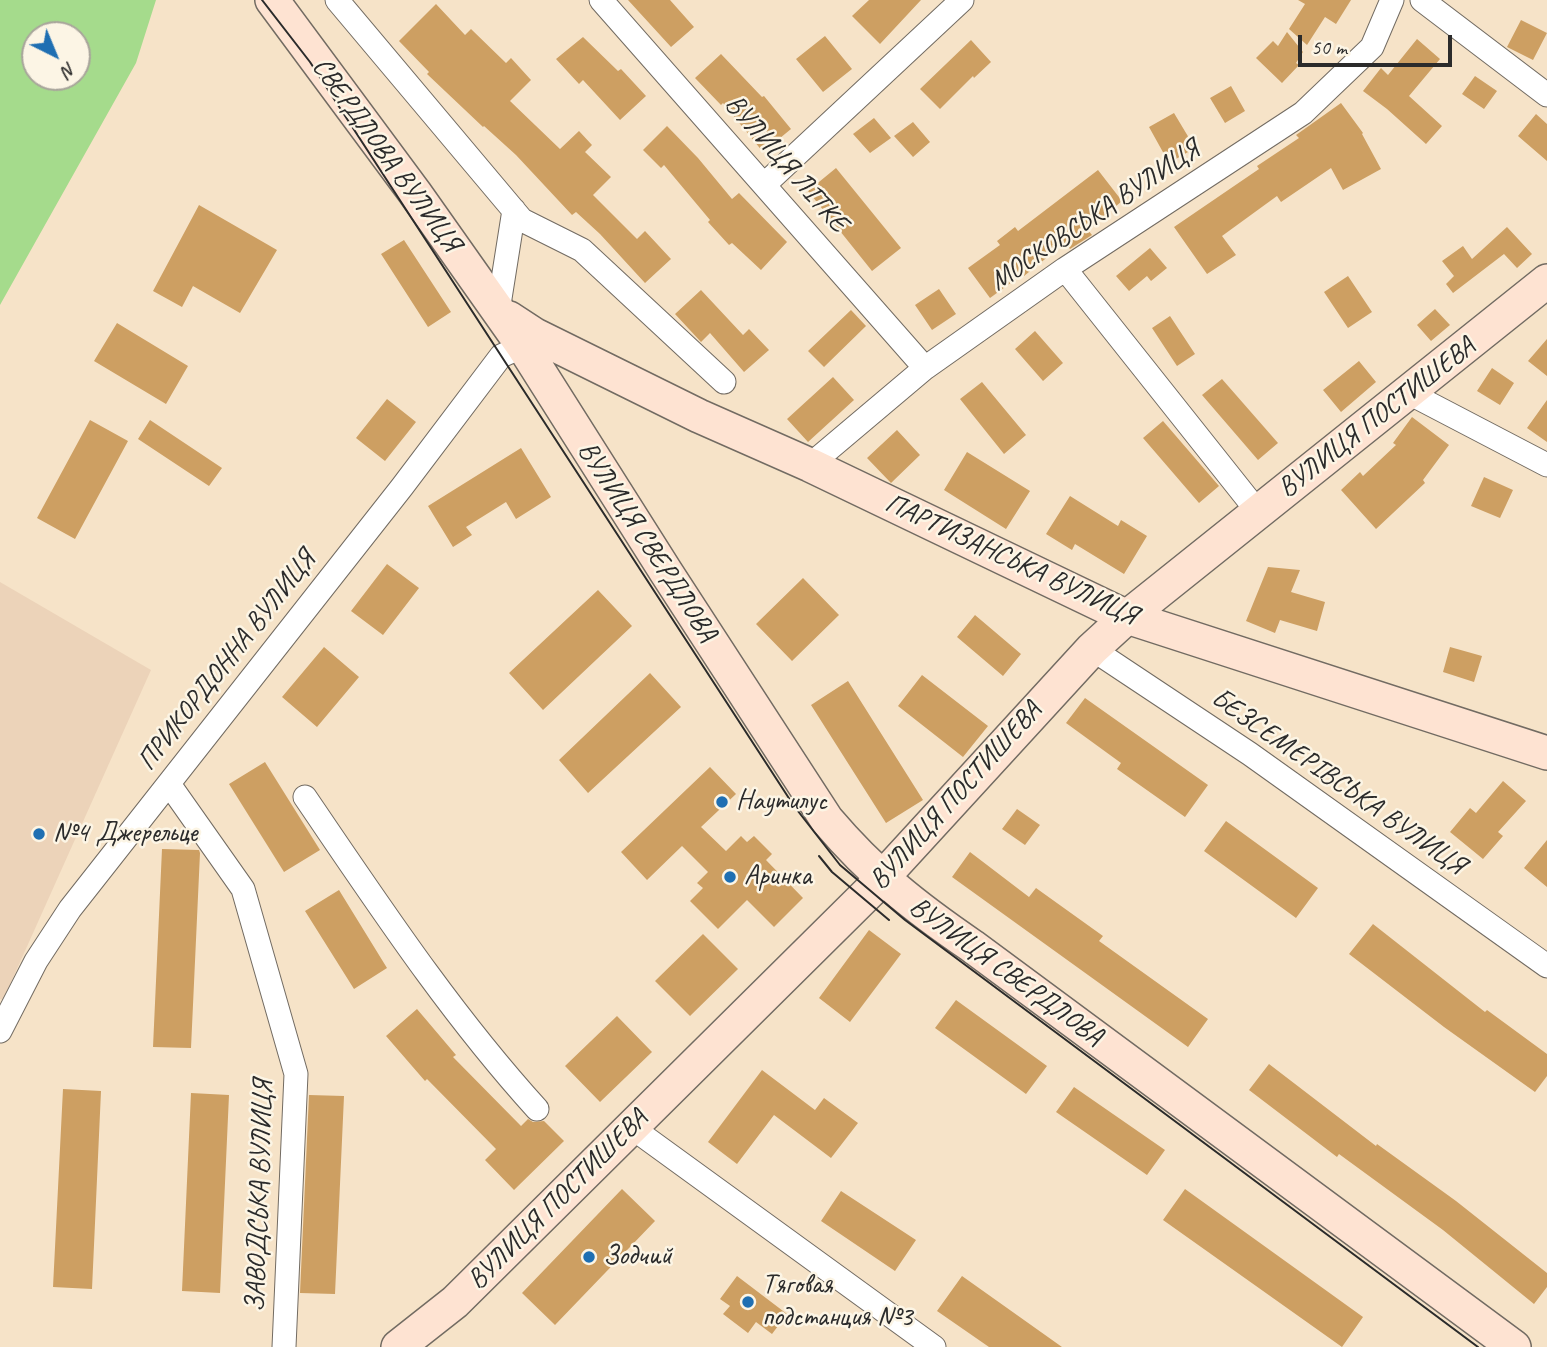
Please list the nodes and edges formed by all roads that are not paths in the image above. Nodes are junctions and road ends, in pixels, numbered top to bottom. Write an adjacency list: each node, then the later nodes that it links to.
1 (272, 0): 12 (street, СВЕРДЛОВА ВУЛИЦЯ)
2 (337, 0): 9 (street)
3 (601, 0): 8 (street, ВУЛИЦЯ ЛІТКЕ)
4 (962, 0): 8 (street)
5 (1392, 0): 10 (street, МОСКОВСЬКА ВУЛИЦЯ)
6 (1422, 0): 7 (street)
7 (1547, 94)
8 (765, 184): 14 (street, ВУЛИЦЯ ЛІТКЕ)
9 (514, 210): 12 (street); 15 (street)
10 (1065, 269): 14 (street, МОСКОВСЬКА ВУЛИЦЯ); 19 (street)
11 (1547, 281): 16 (street, ВУЛИЦЯ ПОСТИШЕВА)
12 (498, 311): 13 (street, ВУЛИЦЯ СВЕРДЛОВА); 18 (street, ПАРТИЗАНСЬКА ВУЛИЦЯ)
13 (523, 346): 23 (street, ПРИКОРДОННА ВУЛИЦЯ); 25 (street, ВУЛИЦЯ СВЕРДЛОВА)
14 (925, 368): 18 (street, МОСКОВСЬКА ВУЛИЦЯ)
15 (724, 382)
16 (1409, 393): 17 (street); 19 (street, ВУЛИЦЯ ПОСТИШЕВА)
17 (1547, 465)
18 (810, 466): 20 (street, ПАРТИЗАНСЬКА ВУЛИЦЯ)
19 (1258, 512): 20 (street, ВУЛИЦЯ ПОСТИШЕВА)
20 (1126, 617): 21 (street, ВУЛИЦЯ ПОСТИШЕВА); 22 (street, ПАРТИЗАНСЬКА ВУЛИЦЯ)
21 (1092, 649): 25 (street, ВУЛИЦЯ ПОСТИШЕВА); 26 (street, БЕЗСЕМЕРІВСЬКА ВУЛИЦЯ)
22 (1547, 753)
23 (169, 783): 27 (street, ПРИКОРДОННА ВУЛИЦЯ); 30 (street, ЗАВОДСЬКА ВУЛИЦЯ)
24 (305, 797): 28 (street)
25 (882, 879): 29 (street, ВУЛИЦЯ ПОСТИШЕВА); 33 (street, ВУЛИЦЯ СВЕРДЛОВА)
26 (1547, 966)
27 (0, 1031)
28 (537, 1108)
29 (631, 1127): 31 (street, ВУЛИЦЯ ПОСТИШЕВА); 32 (street)
30 (284, 1347)
31 (398, 1347)
32 (934, 1347)
33 (1514, 1347)

